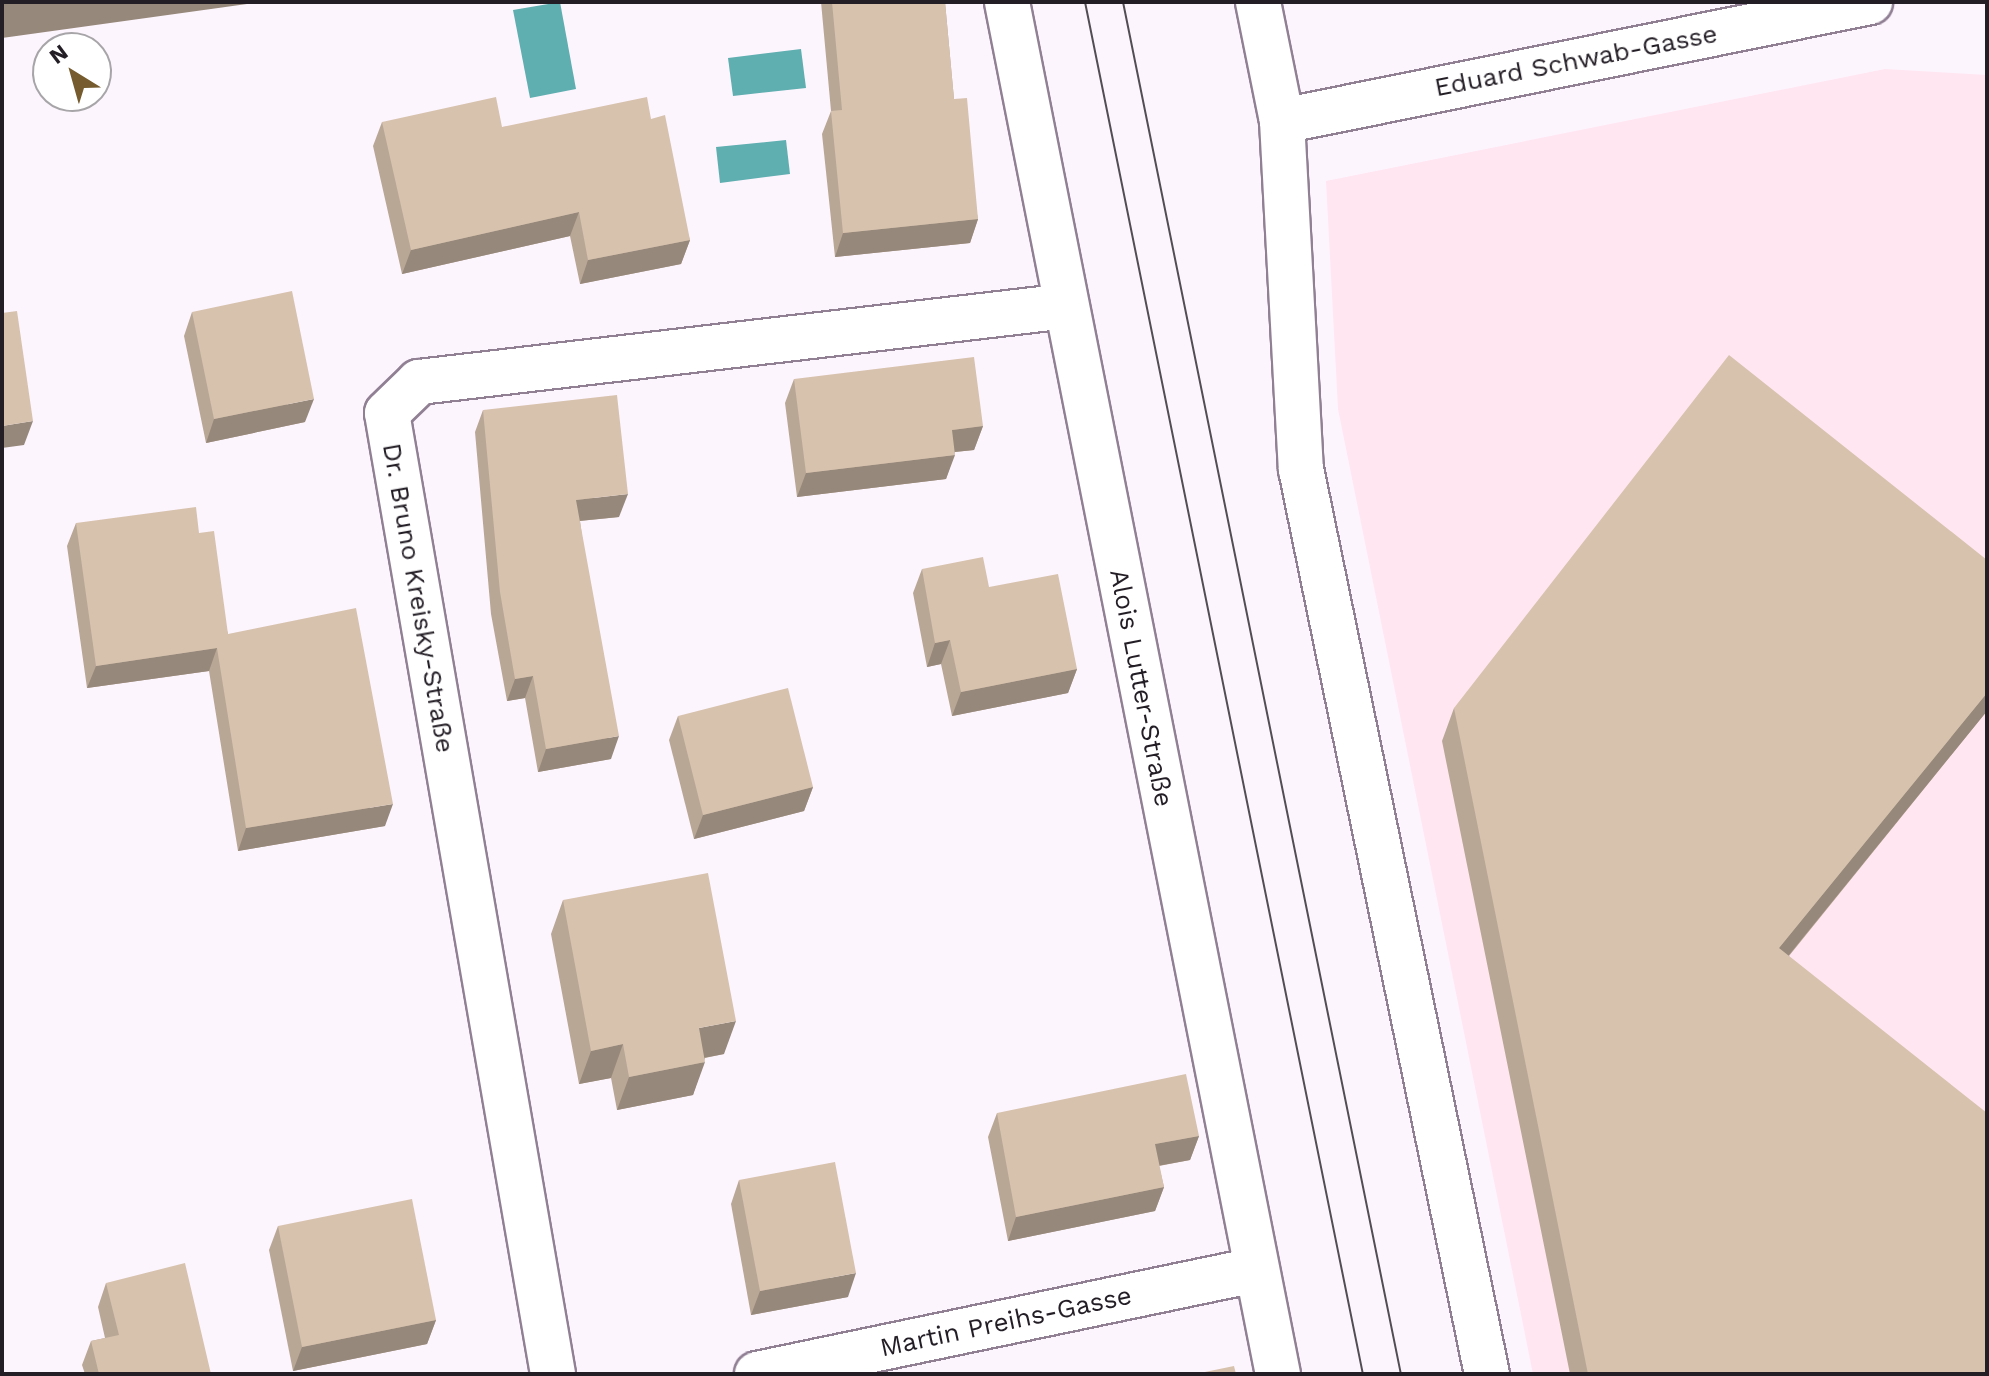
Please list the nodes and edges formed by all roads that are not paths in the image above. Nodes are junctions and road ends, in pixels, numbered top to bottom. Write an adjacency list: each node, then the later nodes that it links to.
1 (1007, 2): 5 (street, Alois Lutter-Straße)
2 (1258, 2): 4 (street)
3 (1870, 2): 4 (street, Eduard Schwab-Gasse)
4 (1282, 121): 10 (street)
5 (1067, 306): 6 (street, Alois Lutter-Straße); 7 (street, Dr. Bruno Kreisky-Straße)
6 (1255, 1270): 8 (street, Martin Preihs-Gasse); 9 (street, Alois Lutter-Straße)
7 (553, 1374)
8 (757, 1374)
9 (1278, 1374)
10 (1487, 1374)

